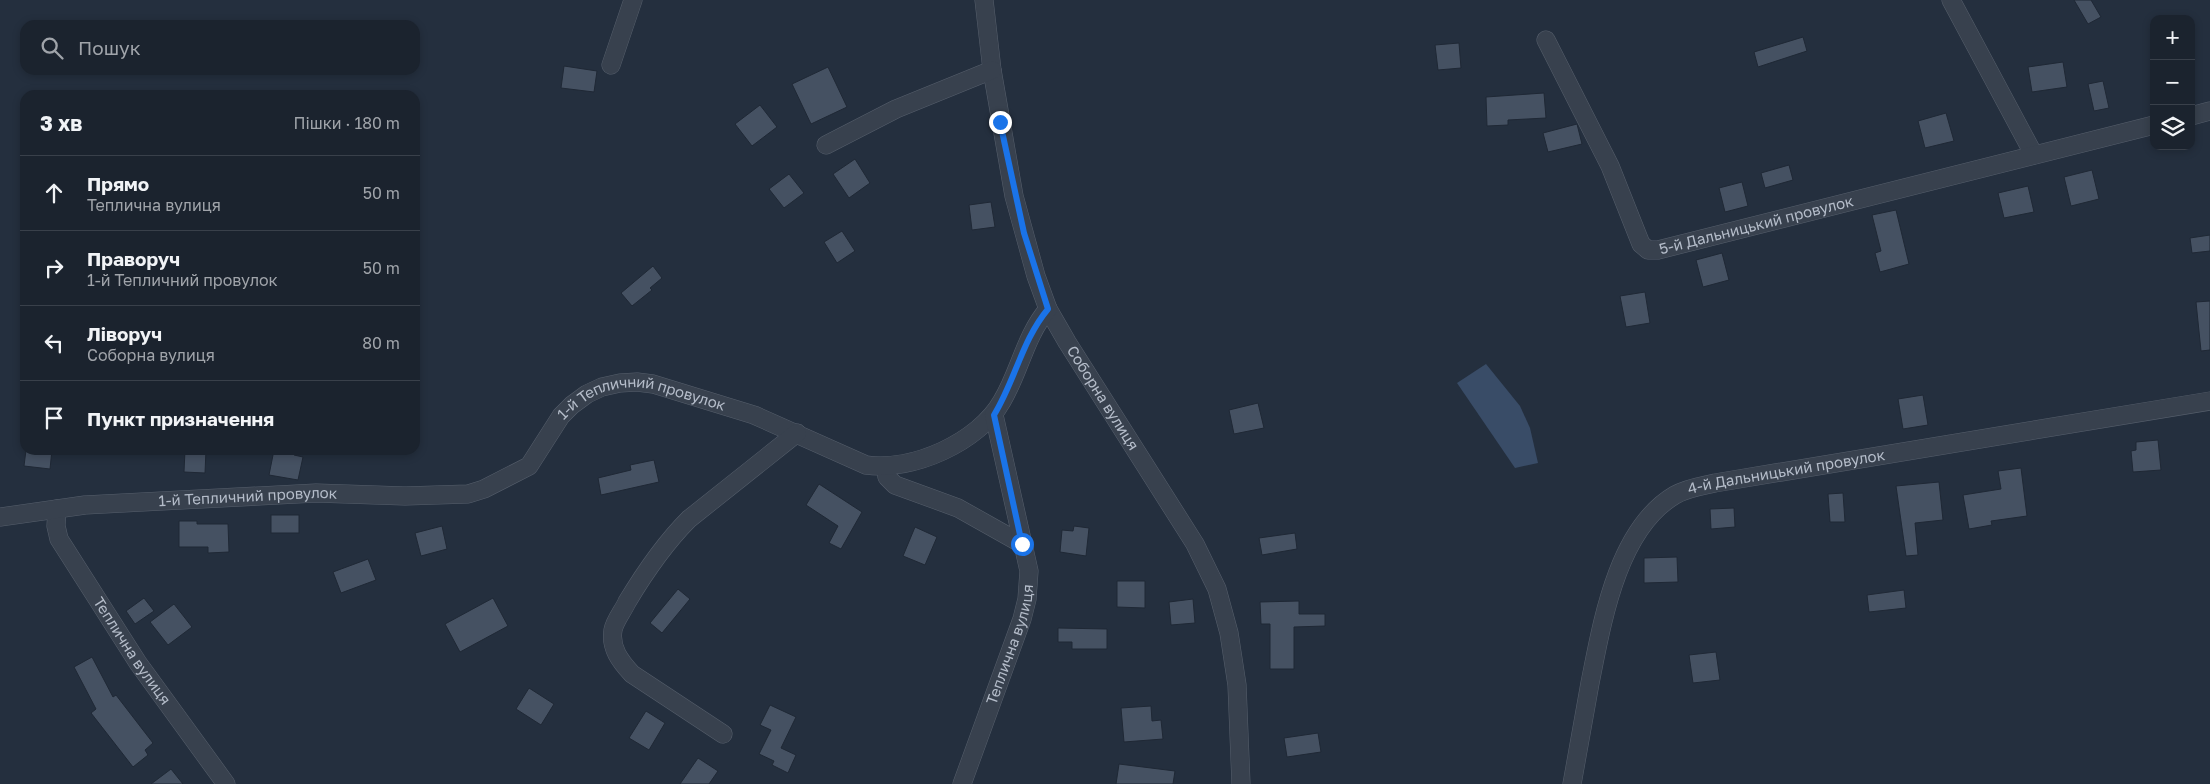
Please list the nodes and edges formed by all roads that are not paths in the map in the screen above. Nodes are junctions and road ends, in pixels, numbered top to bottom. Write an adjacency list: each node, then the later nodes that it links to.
1 (632, 0): 5 (street)
2 (984, 0): 6 (street, Соборна вулиця)
3 (1951, 0): 11 (street)
4 (1546, 40): 11 (street, 5-й Дальницький провулок)
5 (611, 65)
6 (992, 70): 10 (street); 12 (street, Соборна вулиця)
7 (2210, 111): 8 (street)
8 (2195, 115)
9 (2150, 126): 11 (street, 5-й Дальницький провулок)
10 (826, 145)
11 (2034, 155)
12 (1048, 309): 14 (street, 1-й Тепличний провулок); 23 (street, Соборна вулиця)
13 (2210, 401): 24 (street, 4-й Дальницький провулок)
14 (994, 415): 16 (street, 1-й Тепличний провулок); 19 (street, Теплична вулиця)
15 (797, 433): 16 (street, 1-й Тепличний провулок); 17 (street, 1-й Тепличний провулок); 20 (street)
16 (885, 467): 19 (street)
17 (57, 510): 18 (street, 1-й Тепличний провулок); 21 (street, Теплична вулиця)
18 (0, 517)
19 (1022, 544): 22 (street, Теплична вулиця)
20 (723, 734)
21 (226, 784)
22 (962, 784)
23 (1241, 784)
24 (1572, 784)

